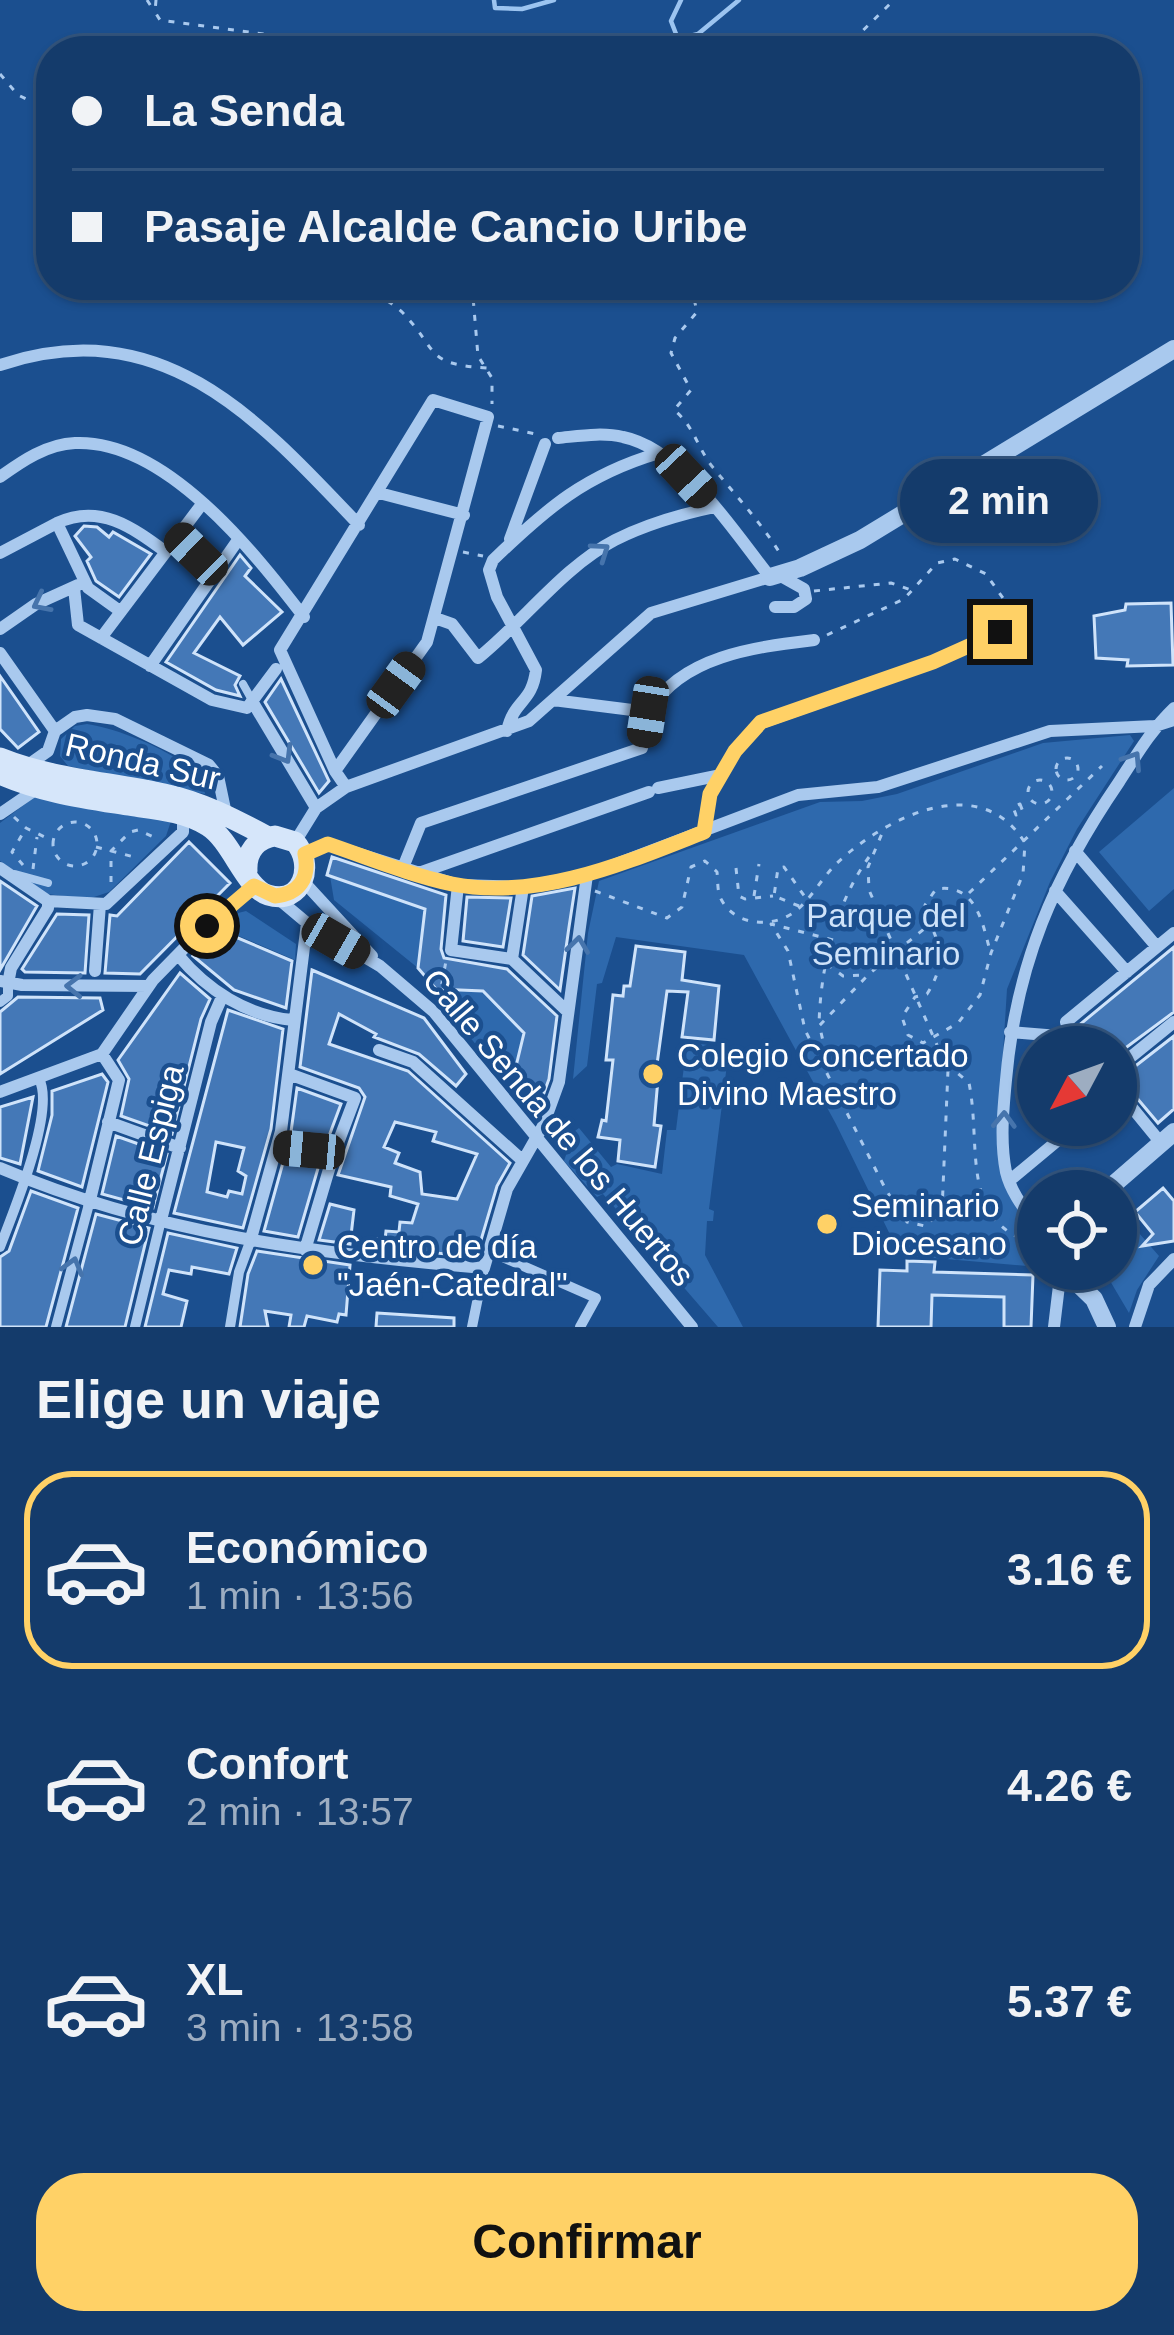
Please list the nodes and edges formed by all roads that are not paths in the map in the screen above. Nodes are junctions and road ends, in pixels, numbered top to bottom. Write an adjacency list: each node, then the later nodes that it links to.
1 (1174, 349): 17 (street)
2 (0, 365): 10 (street)
3 (658, 453): 7 (street); 13 (street); 13 (street)
4 (0, 477): 6 (street)
5 (379, 493): 8 (street); 8 (street); 10 (street)
6 (202, 504): 11 (street); 12 (street)
7 (715, 507): 17 (street); 24 (street, one-way to 7)
8 (464, 515): 22 (street)
9 (57, 523): 14 (street); 15 (street); 18 (street)
10 (359, 525): 21 (street)
11 (177, 536): 14 (street); 16 (street)
12 (238, 540): 16 (street); 21 (street)
13 (508, 546): 24 (street)
14 (166, 551): 20 (street)
15 (0, 553)
16 (215, 572): 29 (street)
17 (781, 574): 19 (street); 32 (street)
18 (79, 584): 20 (street); 23 (street, one-way to 23); 26 (street)
19 (775, 608)
20 (120, 611): 26 (street)
21 (304, 617): 42 (street)
22 (435, 618): 24 (street); 42 (street)
23 (0, 628)
24 (514, 629): 39 (street)
25 (1000, 632): 44 (street)
26 (101, 638): 29 (street)
27 (814, 640): 35 (street)
28 (0, 653): 38 (street)
29 (150, 666): 33 (street)
30 (276, 669): 33 (street)
31 (243, 683): 33 (lane)
32 (553, 700): 35 (street); 39 (street)
33 (252, 701): 47 (street, one-way to 47)
34 (1174, 708): 37 (street)
35 (648, 712): 56 (street)
36 (1174, 720): 37 (street)
37 (1155, 726): 51 (street); 54 (street, one-way to 37)
38 (55, 731): 40 (street); 49 (street)
39 (507, 731): 45 (street)
40 (48, 751): 41 (street); 43 (street)
41 (7, 769): 43 (main road, Ronda Sur); 46 (main road, Ronda Sur); 48 (street)
42 (334, 771): 45 (street)
43 (58, 774): 49 (main road, Ronda Sur)
44 (721, 774): 51 (street); 56 (street)
45 (346, 787): 47 (street)
46 (38, 788): 48 (street); 50 (main road, Ronda Sur)
47 (316, 808): 53 (street)
48 (5, 813)
49 (226, 815): 52 (main road, Ronda Sur)
50 (183, 816): 60 (main road, Ronda Sur); 65 (street)
51 (704, 832): 57 (street)
52 (268, 837): 53 (main road); 60 (main road)
53 (300, 848): 56 (street); 58 (main road)
54 (1075, 851): 63 (street); 68 (street)
55 (6, 872): 59 (lane); 64 (street)
56 (409, 872): 61 (street)
57 (587, 875): 62 (street); 80 (street, one-way to 57)
58 (303, 881): 60 (main road); 71 (street, Calle Senda de los Huertos)
59 (48, 883)
60 (259, 884): 66 (street, Calle Senda de los Huertos); 69 (street)
61 (458, 885): 62 (street); 70 (street)
62 (523, 887): 70 (street)
63 (1054, 890): 73 (street); 84 (street)
64 (48, 901): 65 (street); 74 (street)
65 (100, 904): 72 (street)
66 (307, 923): 71 (street, Calle Senda de los Huertos); 81 (street)
67 (1174, 933): 68 (street)
68 (1157, 947): 73 (street)
69 (178, 955): 75 (street); 77 (street)
70 (512, 959): 80 (street)
71 (380, 966): 97 (street, Calle Senda de los Huertos)
72 (95, 970)
73 (1127, 972): 83 (street)
74 (4, 982): 76 (street, one-way to 74); 78 (street)
75 (149, 986): 76 (street); 79 (street)
76 (115, 988): 79 (street)
77 (222, 997): 81 (street); 99 (street, Calle Espiga)
78 (0, 1002)
79 (130, 1010): 90 (street)
80 (568, 1012): 97 (street)
81 (293, 1020): 91 (street)
82 (1174, 1022): 85 (street)
83 (1068, 1026)
84 (1010, 1032): 86 (street); 106 (street, one-way to 84)
85 (1161, 1032): 87 (street); 89 (street)
86 (1017, 1033)
87 (1174, 1048)
88 (379, 1050): 102 (street)
89 (1137, 1052)
90 (102, 1054): 92 (street); 95 (street)
91 (289, 1075): 100 (street); 101 (street)
92 (39, 1079): 93 (street); 105 (street)
93 (0, 1092)
94 (1137, 1109): 96 (street)
95 (108, 1122): 99 (street); 108 (street)
96 (1167, 1138): 104 (street)
97 (534, 1139): 102 (street); 123 (street, Calle Senda de los Huertos)
98 (1052, 1146): 106 (street)
99 (180, 1148): 109 (street, Calle Espiga)
100 (278, 1148): 101 (street); 110 (street)
101 (333, 1156): 112 (street)
102 (522, 1160): 113 (street)
103 (0, 1168): 105 (street)
104 (1130, 1170)
105 (27, 1180): 108 (street); 111 (street)
106 (1010, 1181): 107 (street)
107 (1017, 1193)
108 (89, 1204): 109 (street); 118 (street, one-way to 108)
109 (161, 1220): 110 (street); 119 (street, Calle Espiga)
110 (250, 1242): 112 (street); 120 (street)
111 (0, 1247)
112 (305, 1250): 115 (street)
113 (489, 1251): 115 (street); 122 (street)
114 (1174, 1259): 126 (street)
115 (484, 1268): 121 (street)
116 (1059, 1290): 124 (street)
117 (1086, 1290): 125 (street)
118 (56, 1327)
119 (135, 1327)
120 (230, 1327)
121 (472, 1327)
122 (580, 1327)
123 (692, 1327)
124 (1054, 1327)
125 (1108, 1327)
126 (1135, 1327)

